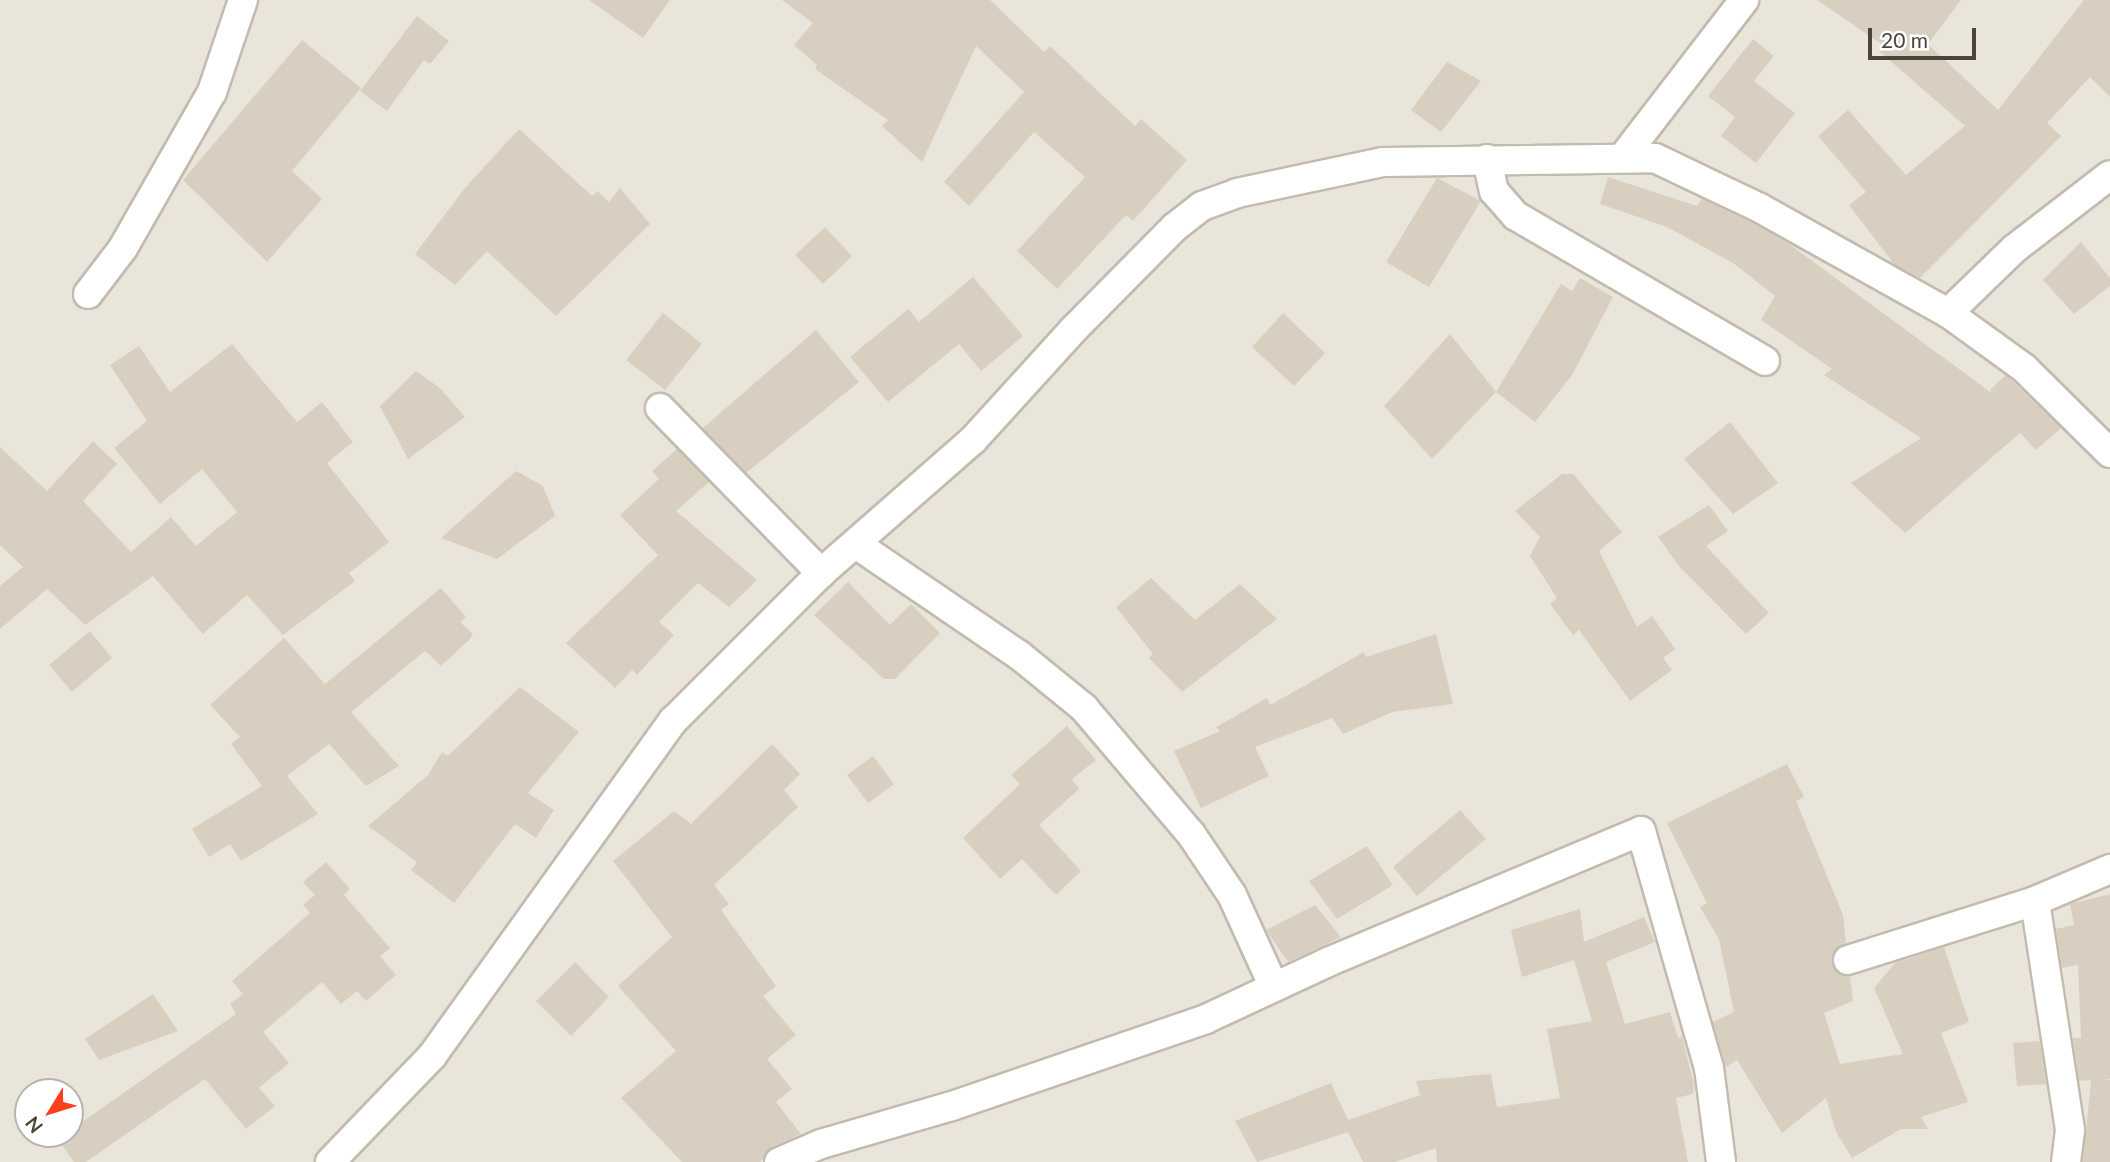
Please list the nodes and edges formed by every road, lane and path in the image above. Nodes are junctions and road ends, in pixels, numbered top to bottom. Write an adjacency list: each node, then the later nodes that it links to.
1 (243, 0): 6 (street)
2 (1744, 0): 3 (street)
3 (1624, 156): 4 (street); 7 (street)
4 (1487, 159): 8 (street); 11 (street)
5 (2110, 175): 7 (street)
6 (88, 294)
7 (1948, 313): 10 (street)
8 (1765, 361)
9 (660, 408): 12 (street)
10 (2110, 453)
11 (856, 544): 12 (street); 16 (street)
12 (821, 573): 17 (street)
13 (2110, 869): 14 (street)
14 (2035, 901): 15 (street); 20 (street)
15 (1848, 960)
16 (1274, 987): 18 (street); 19 (street)
17 (330, 1162)
18 (779, 1162)
19 (1721, 1162)
20 (2066, 1162)

